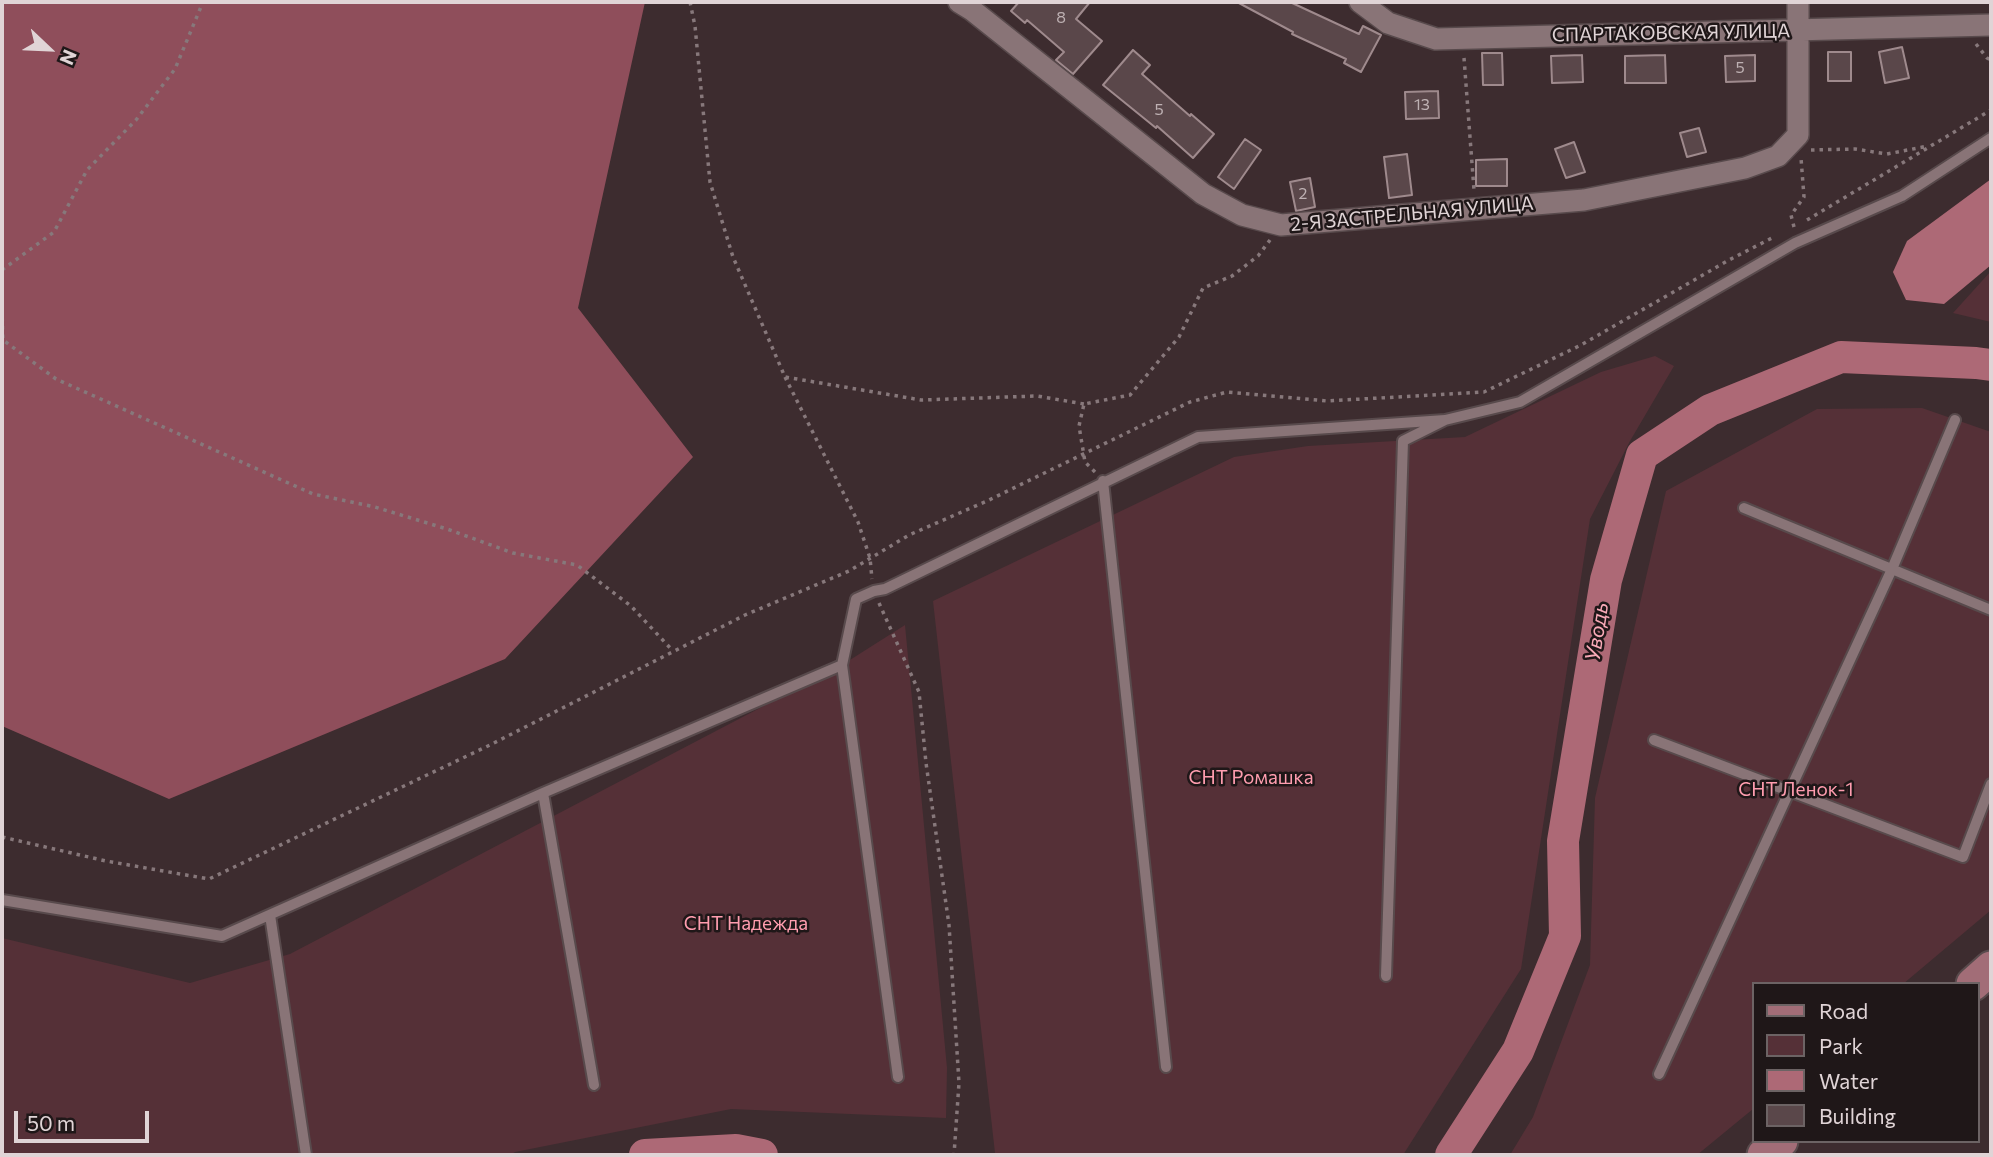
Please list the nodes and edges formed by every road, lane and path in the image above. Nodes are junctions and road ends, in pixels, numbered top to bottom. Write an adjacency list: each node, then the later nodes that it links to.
1 (203, 2): 15 (path)
2 (690, 2): 18 (path)
3 (959, 2): 13 (street, 2-Я ЗАСТРЕЛЬНАЯ УЛИЦА)
4 (1360, 2): 8 (street, СПАРТАКОВСКАЯ УЛИЦА)
5 (1798, 2): 7 (street)
6 (1991, 25): 7 (street, СПАРТАКОВСКАЯ УЛИЦА)
7 (1798, 30): 8 (street, СПАРТАКОВСКАЯ УЛИЦА); 12 (street, 2-Я ЗАСТРЕЛЬНАЯ УЛИЦА)
8 (1462, 38): 12 (path)
9 (1991, 110): 11 (path)
10 (1991, 138): 21 (lane)
11 (1930, 146): 11 (path)
12 (1475, 209): 13 (street, 2-Я ЗАСТРЕЛЬНАЯ УЛИЦА)
13 (1281, 225): 19 (path)
14 (1772, 238): 22 (path)
15 (2, 270)
16 (2, 309): 17 (path)
17 (3, 339): 29 (path)
18 (785, 377): 19 (path); 25 (path)
19 (1084, 404): 22 (path)
20 (1955, 419): 26 (lane)
21 (1445, 420): 23 (lane); 39 (lane)
22 (1083, 454): 23 (path); 25 (path)
23 (1103, 481): 27 (lane); 41 (lane)
24 (1744, 508): 26 (lane)
25 (870, 558): 27 (path); 29 (path)
26 (1892, 569): 28 (lane); 33 (lane)
27 (874, 591): 30 (lane); 47 (path)
28 (1991, 610)
29 (674, 652): 35 (path)
30 (842, 665): 34 (lane); 43 (lane)
31 (1654, 740): 33 (lane)
32 (1991, 784): 33 (lane)
33 (1790, 791): 42 (lane)
34 (542, 793): 37 (lane); 44 (lane)
35 (2, 837)
36 (2, 900): 37 (lane)
37 (270, 915): 46 (lane)
38 (1991, 968): 40 (main road)
39 (1386, 976)
40 (1975, 982)
41 (1167, 1067)
42 (1659, 1074)
43 (898, 1077)
44 (594, 1085)
45 (1779, 1143): 48 (main road)
46 (306, 1155)
47 (954, 1155)
48 (1764, 1155)

